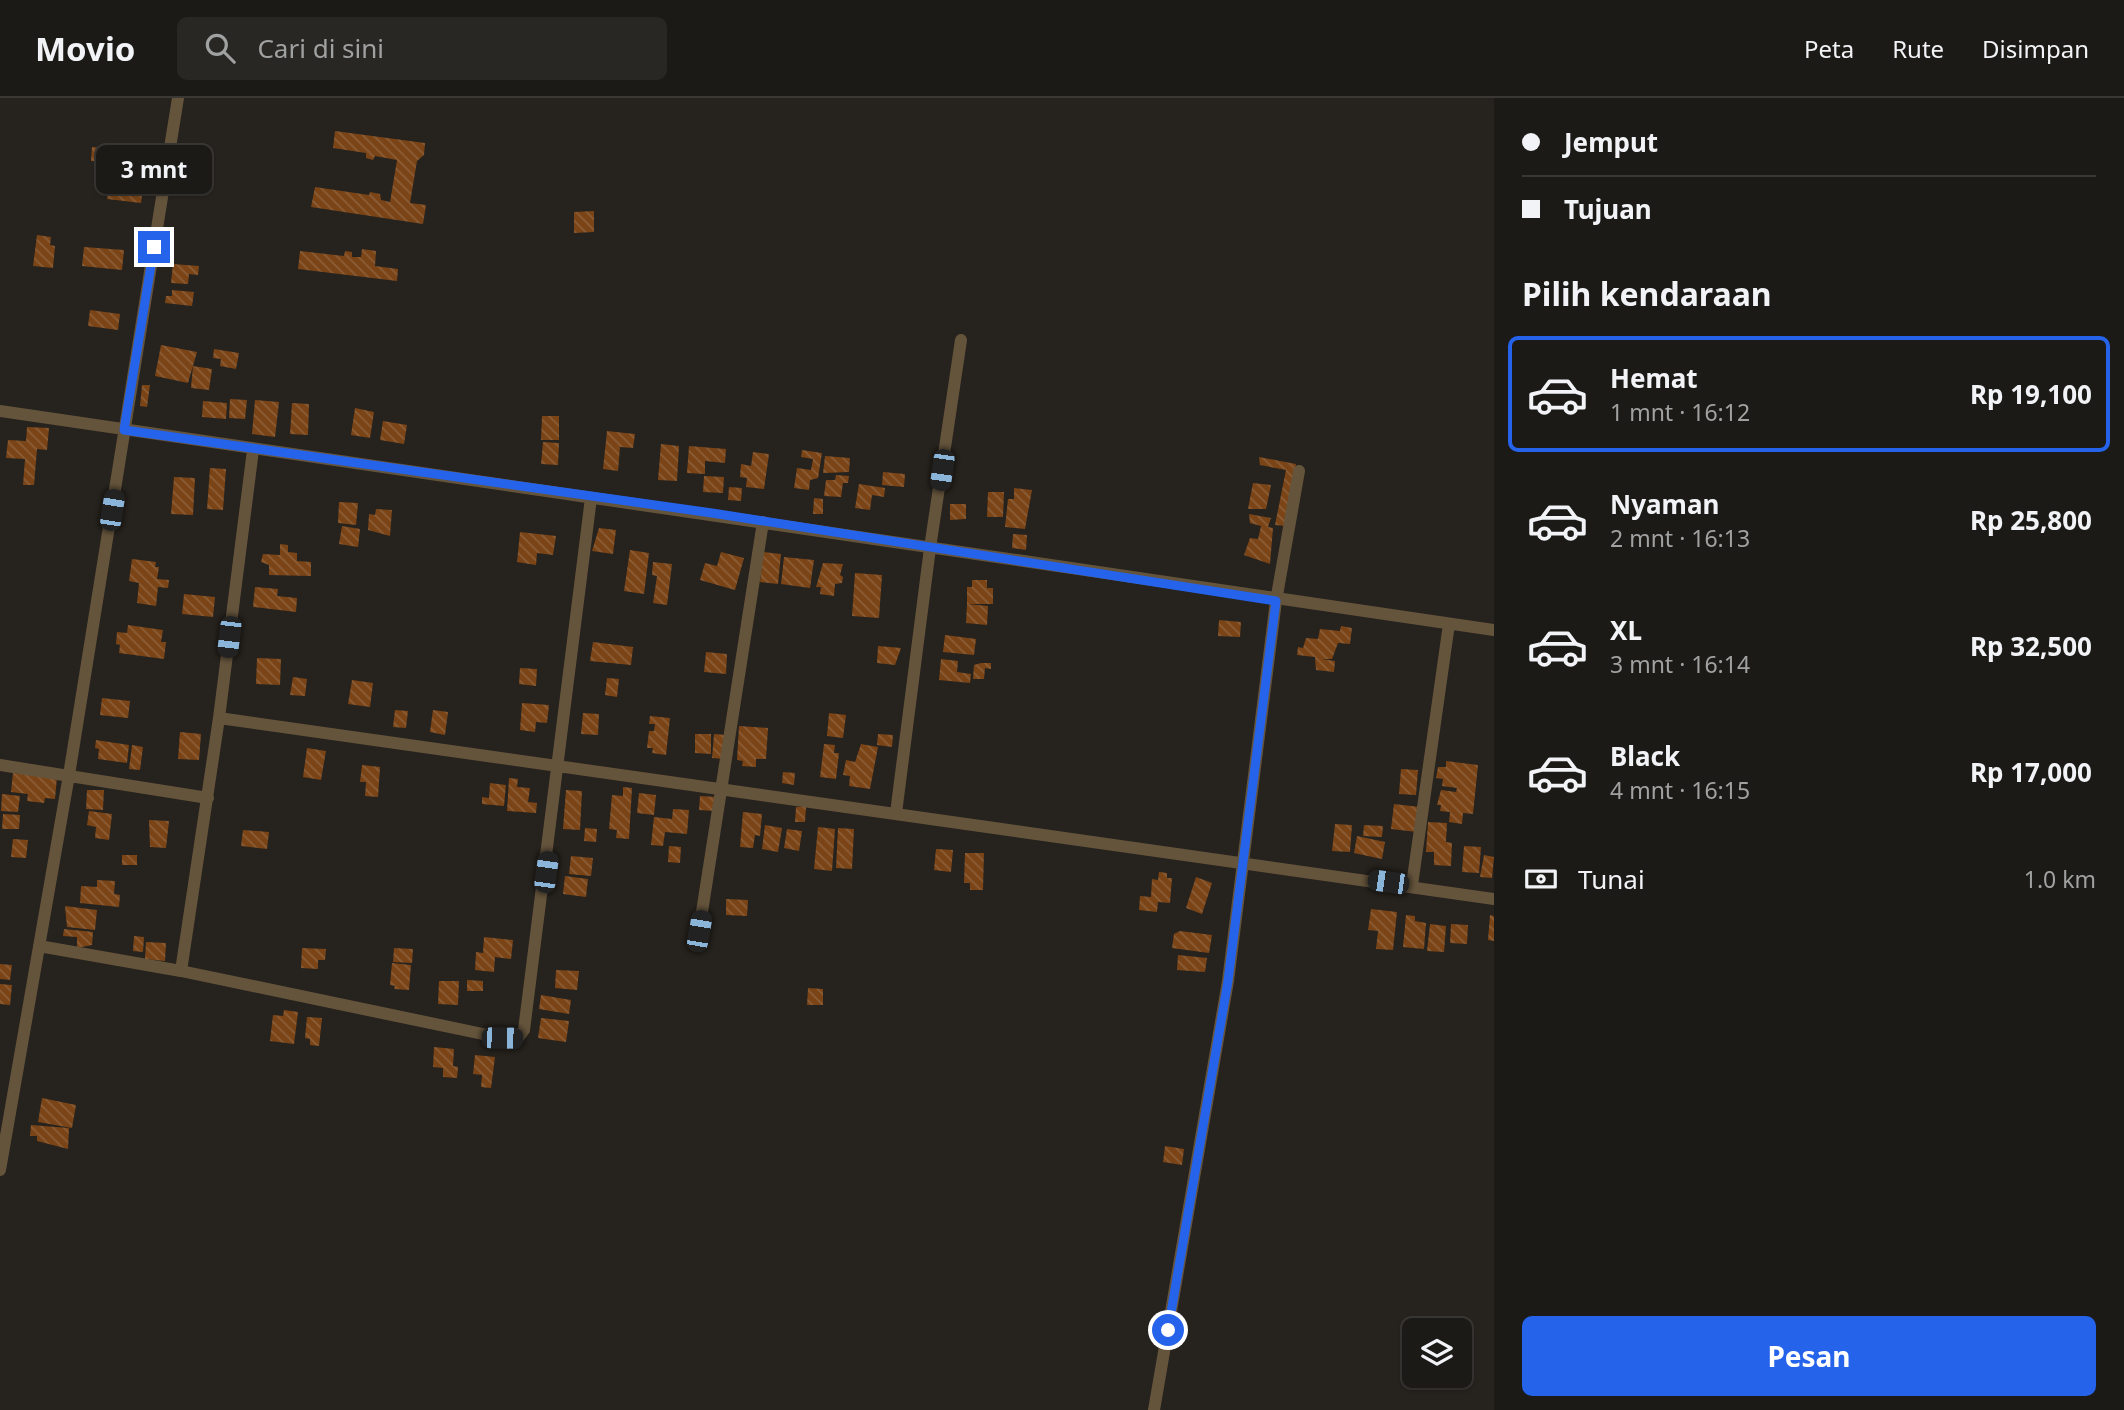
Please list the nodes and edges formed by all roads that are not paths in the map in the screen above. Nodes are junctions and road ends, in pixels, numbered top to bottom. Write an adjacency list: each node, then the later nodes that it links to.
1 (178, 98): 4 (street)
2 (961, 340): 9 (street)
3 (0, 411): 4 (street)
4 (124, 430): 5 (street); 16 (street)
5 (253, 450): 7 (street); 13 (street)
6 (1299, 471): 10 (street)
7 (592, 498): 8 (street); 15 (street)
8 (763, 522): 9 (street); 17 (street)
9 (930, 548): 10 (street); 19 (street)
10 (1276, 601): 11 (street); 20 (street)
11 (1449, 624): 12 (street); 21 (street)
12 (1494, 630)
13 (219, 718): 15 (street); 18 (street)
14 (0, 765): 16 (street)
15 (560, 766): 17 (street); 25 (street)
16 (69, 775): 18 (street); 24 (street)
17 (723, 789): 19 (street); 23 (street)
18 (208, 798): 25 (street)
19 (896, 813): 20 (street)
20 (1243, 862): 21 (street); 27 (street)
21 (1412, 885): 22 (street)
22 (1494, 899)
23 (699, 931)
24 (39, 946): 25 (street); 26 (street)
25 (181, 971)
26 (0, 1170)
27 (1154, 1410)

